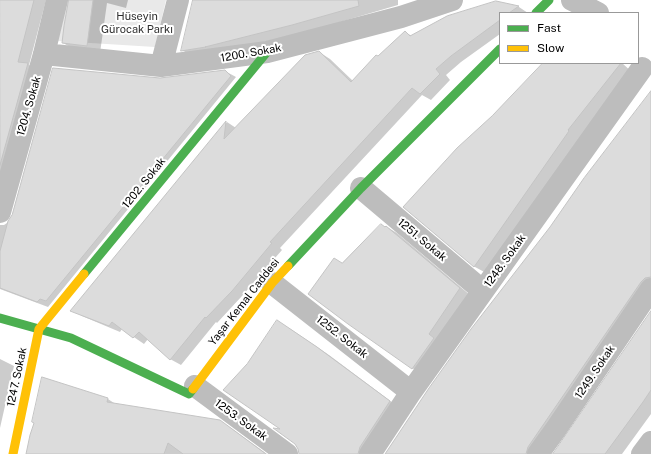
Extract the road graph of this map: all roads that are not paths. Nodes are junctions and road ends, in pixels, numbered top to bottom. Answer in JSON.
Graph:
{"nodes":[{"id":1,"x":57,"y":0,"type":"edge"},
{"id":2,"x":178,"y":0,"type":"edge"},
{"id":3,"x":452,"y":0,"type":"edge"},
{"id":4,"x":549,"y":0,"type":"edge"},
{"id":5,"x":572,"y":0,"type":"edge"},
{"id":6,"x":537,"y":12,"type":"edge"},
{"id":7,"x":596,"y":12,"type":"edge"},
{"id":8,"x":499,"y":50,"type":"edge"},
{"id":9,"x":267,"y":52,"type":"junction"},
{"id":10,"x":44,"y":54,"type":"junction"},
{"id":11,"x":161,"y":66,"type":"junction"},
{"id":12,"x":644,"y":70,"type":"edge"},
{"id":13,"x":361,"y":188,"type":"junction"},
{"id":14,"x":0,"y":212,"type":"edge"},
{"id":15,"x":272,"y":283,"type":"junction"},
{"id":16,"x":651,"y":289,"type":"edge"},
{"id":17,"x":483,"y":291,"type":"junction"},
{"id":18,"x":0,"y":318,"type":"edge"},
{"id":19,"x":39,"y":329,"type":"junction"},
{"id":20,"x":195,"y":386,"type":"junction"},
{"id":21,"x":411,"y":392,"type":"junction"},
{"id":22,"x":651,"y":442,"type":"edge"},
{"id":23,"x":13,"y":454,"type":"edge"},
{"id":24,"x":287,"y":454,"type":"edge"},
{"id":25,"x":370,"y":454,"type":"edge"},
{"id":26,"x":538,"y":454,"type":"edge"},
{"id":27,"x":642,"y":454,"type":"edge"}],
"edges":[{"from":1,"to":10,"type":"street","name":"1204. Sokak"},
{"from":2,"to":11,"type":"street"},
{"from":3,"to":9,"type":"street","name":"1200. Sokak"},
{"from":4,"to":6,"type":"street"},
{"from":5,"to":7,"type":"street"},
{"from":8,"to":13,"type":"street","name":"Yaşar Kemal Caddesi"},
{"from":9,"to":11,"type":"street","name":"1200. Sokak"},
{"from":9,"to":19,"type":"street","name":"1202. Sokak"},
{"from":10,"to":11,"type":"street","name":"1200. Sokak"},
{"from":10,"to":14,"type":"street","name":"1204. Sokak"},
{"from":12,"to":17,"type":"street","name":"1248. Sokak"},
{"from":13,"to":15,"type":"street","name":"Yaşar Kemal Caddesi"},
{"from":13,"to":17,"type":"street","name":"1251. Sokak"},
{"from":15,"to":20,"type":"street","name":"Yaşar Kemal Caddesi"},
{"from":15,"to":21,"type":"street","name":"1252. Sokak"},
{"from":16,"to":26,"type":"street","name":"1249. Sokak"},
{"from":17,"to":21,"type":"street","name":"1248. Sokak"},
{"from":18,"to":19,"type":"street"},
{"from":19,"to":20,"type":"street"},
{"from":19,"to":23,"type":"street","name":"1247. Sokak"},
{"from":20,"to":24,"type":"street","name":"1253. Sokak"},
{"from":21,"to":25,"type":"street","name":"1248. Sokak"},
{"from":22,"to":27,"type":"street"}]}
